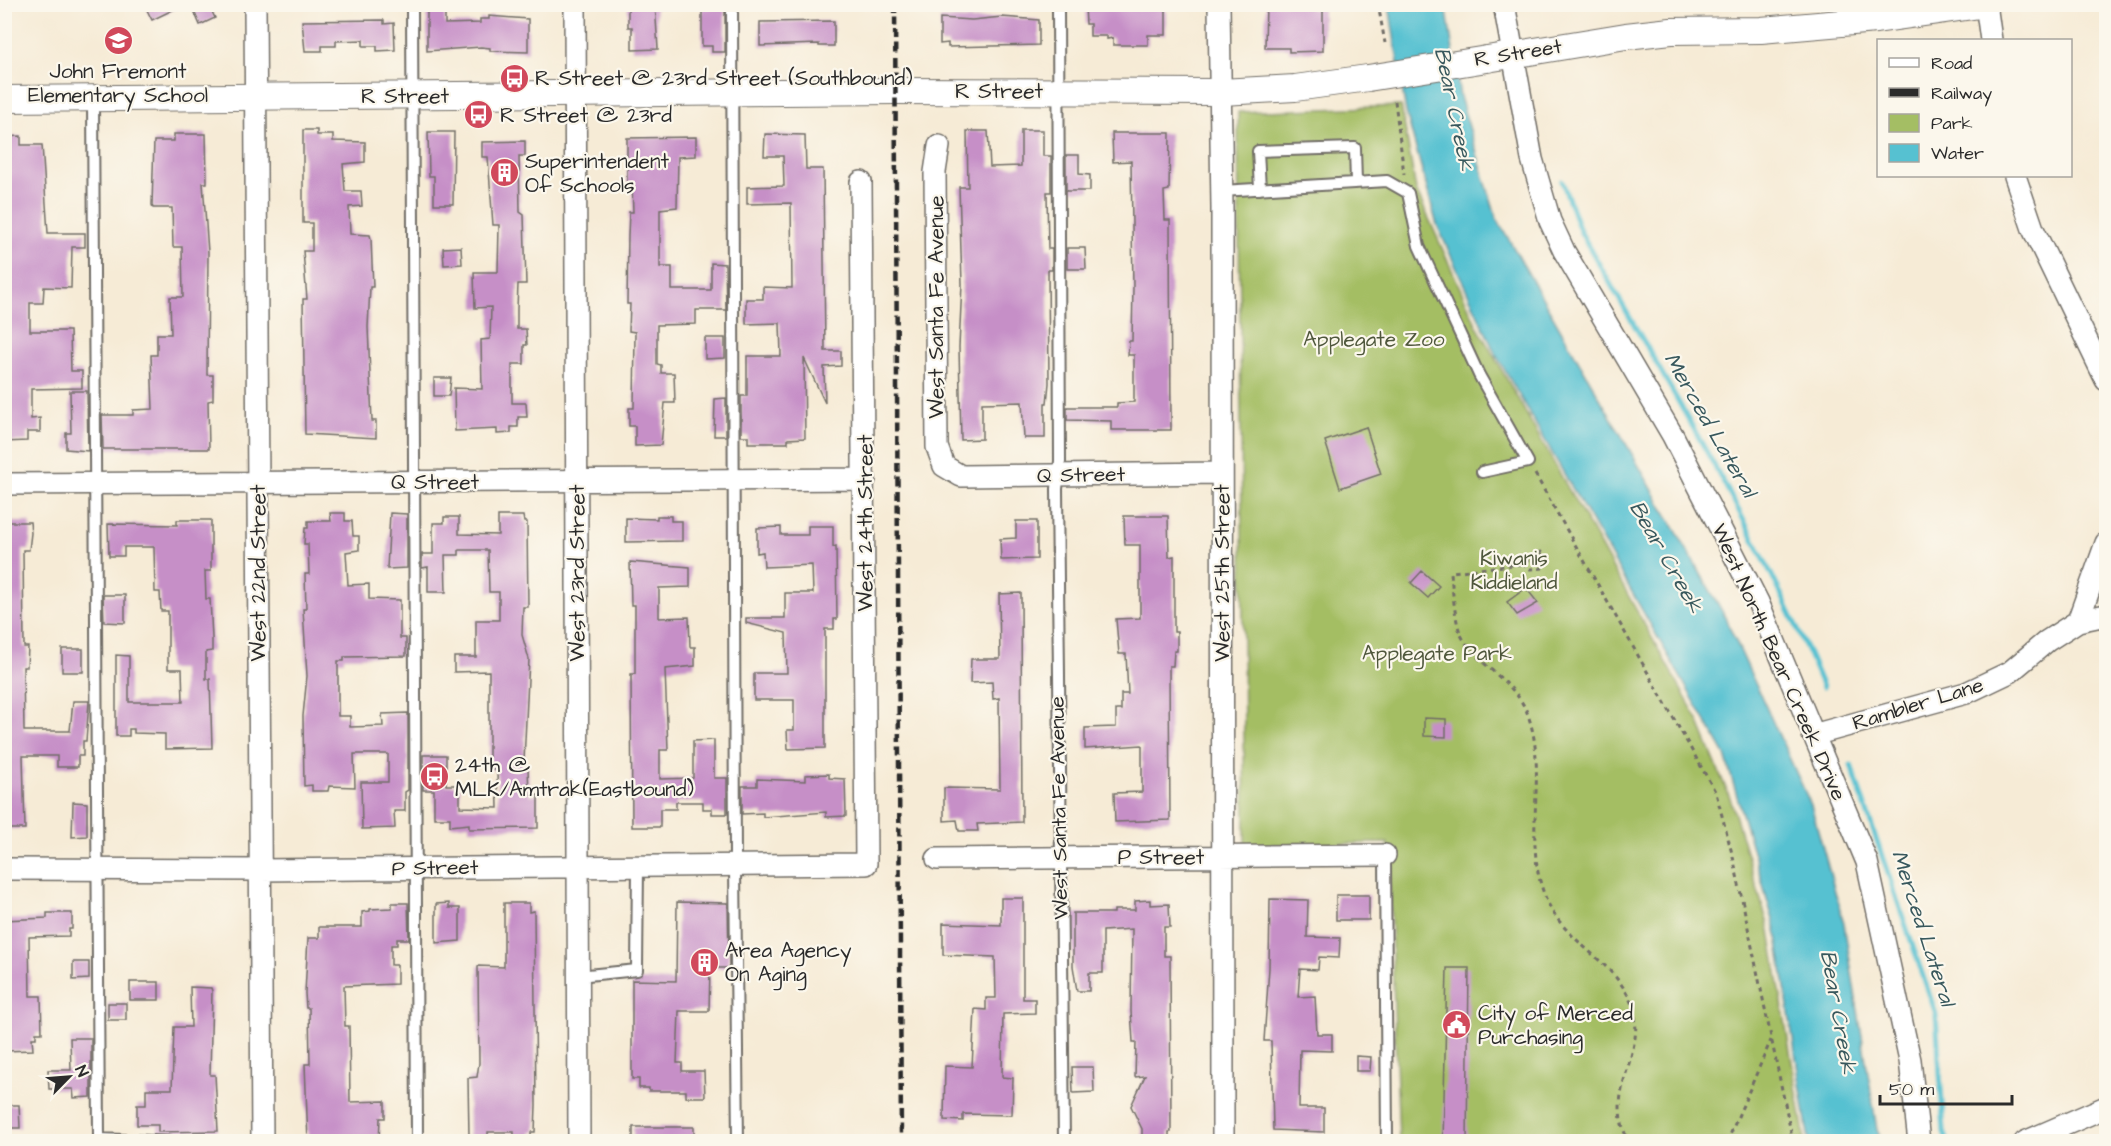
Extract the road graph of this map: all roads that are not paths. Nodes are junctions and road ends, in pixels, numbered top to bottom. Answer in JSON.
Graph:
{"nodes":[{"id":1,"x":255,"y":4,"type":"edge"},
{"id":2,"x":412,"y":4,"type":"edge"},
{"id":3,"x":574,"y":4,"type":"edge"},
{"id":4,"x":732,"y":4,"type":"edge"},
{"id":5,"x":1058,"y":4,"type":"edge"},
{"id":6,"x":1219,"y":4,"type":"edge"},
{"id":7,"x":1504,"y":4,"type":"edge"},
{"id":8,"x":1986,"y":5,"type":"edge"},
{"id":9,"x":1991,"y":39,"type":"edge"},
{"id":10,"x":1513,"y":54,"type":"junction"},
{"id":11,"x":1058,"y":91,"type":"junction"},
{"id":12,"x":1221,"y":92,"type":"junction"},
{"id":13,"x":733,"y":93,"type":"junction"},
{"id":14,"x":412,"y":96,"type":"junction"},
{"id":15,"x":575,"y":96,"type":"junction"},
{"id":16,"x":255,"y":97,"type":"junction"},
{"id":17,"x":93,"y":98,"type":"junction"},
{"id":18,"x":4,"y":99,"type":"edge"},
{"id":19,"x":939,"y":146,"type":"dead end"},
{"id":20,"x":2015,"y":177,"type":"edge"},
{"id":21,"x":861,"y":182,"type":"dead end"},
{"id":22,"x":1356,"y":183,"type":"junction"},
{"id":23,"x":1260,"y":189,"type":"junction"},
{"id":24,"x":1222,"y":191,"type":"junction"},
{"id":25,"x":2106,"y":380,"type":"edge"},
{"id":26,"x":944,"y":466,"type":"joint"},
{"id":27,"x":1482,"y":472,"type":"dead end"},
{"id":28,"x":1222,"y":473,"type":"junction"},
{"id":29,"x":1059,"y":475,"type":"junction"},
{"id":30,"x":865,"y":479,"type":"junction"},
{"id":31,"x":734,"y":480,"type":"junction"},
{"id":32,"x":576,"y":481,"type":"junction"},
{"id":33,"x":414,"y":482,"type":"junction"},
{"id":34,"x":258,"y":483,"type":"junction"},
{"id":35,"x":4,"y":484,"type":"edge"},
{"id":36,"x":95,"y":484,"type":"junction"},
{"id":37,"x":2106,"y":543,"type":"edge"},
{"id":38,"x":2106,"y":615,"type":"edge"},
{"id":39,"x":2078,"y":621,"type":"junction"},
{"id":40,"x":1813,"y":735,"type":"junction"},
{"id":41,"x":1385,"y":855,"type":"joint"},
{"id":42,"x":1222,"y":856,"type":"junction"},
{"id":43,"x":1059,"y":858,"type":"junction"},
{"id":44,"x":938,"y":859,"type":"dead end"},
{"id":45,"x":866,"y":864,"type":"joint"},
{"id":46,"x":578,"y":866,"type":"junction"},
{"id":47,"x":638,"y":866,"type":"junction"},
{"id":48,"x":735,"y":867,"type":"junction"},
{"id":49,"x":416,"y":868,"type":"junction"},
{"id":50,"x":4,"y":869,"type":"edge"},
{"id":51,"x":97,"y":869,"type":"junction"},
{"id":52,"x":260,"y":870,"type":"junction"},
{"id":53,"x":578,"y":976,"type":"junction"},
{"id":54,"x":2106,"y":1107,"type":"edge"},
{"id":55,"x":99,"y":1141,"type":"edge"},
{"id":56,"x":175,"y":1142,"type":"edge"},
{"id":57,"x":262,"y":1142,"type":"edge"},
{"id":58,"x":417,"y":1142,"type":"edge"},
{"id":59,"x":579,"y":1142,"type":"edge"},
{"id":60,"x":738,"y":1142,"type":"edge"},
{"id":61,"x":1064,"y":1142,"type":"edge"},
{"id":62,"x":1223,"y":1142,"type":"edge"},
{"id":63,"x":1387,"y":1142,"type":"edge"},
{"id":64,"x":1919,"y":1142,"type":"edge"},
{"id":65,"x":2025,"y":1142,"type":"edge"}],
"edges":[{"from":1,"to":16,"type":"street","name":"West 22nd Street"},
{"from":2,"to":14,"type":"lane"},
{"from":3,"to":15,"type":"street","name":"West 23rd Street"},
{"from":4,"to":13,"type":"lane"},
{"from":5,"to":11,"type":"lane","name":"West Santa Fe Avenue"},
{"from":6,"to":12,"type":"street","name":"West 25th Street"},
{"from":7,"to":10,"type":"street","name":"West North Bear Creek Drive"},
{"from":8,"to":9,"type":"street"},
{"from":8,"to":10,"type":"street","name":"R Street"},
{"from":10,"to":12,"type":"street","name":"R Street","bridge":true},
{"from":10,"to":40,"type":"street","name":"West North Bear Creek Drive"},
{"from":11,"to":12,"type":"street","name":"R Street"},
{"from":11,"to":13,"type":"street","name":"R Street"},
{"from":11,"to":29,"type":"lane","name":"West Santa Fe Avenue"},
{"from":12,"to":24,"type":"street","name":"West 25th Street"},
{"from":13,"to":15,"type":"street","name":"R Street"},
{"from":13,"to":31,"type":"lane"},
{"from":14,"to":15,"type":"street","name":"R Street"},
{"from":14,"to":16,"type":"street","name":"R Street"},
{"from":14,"to":33,"type":"lane"},
{"from":15,"to":32,"type":"street","name":"West 23rd Street"},
{"from":16,"to":17,"type":"street","name":"R Street"},
{"from":16,"to":34,"type":"street","name":"West 22nd Street"},
{"from":17,"to":18,"type":"street","name":"R Street"},
{"from":17,"to":36,"type":"lane"},
{"from":19,"to":26,"type":"street","name":"West Santa Fe Avenue"},
{"from":20,"to":25,"type":"street"},
{"from":21,"to":30,"type":"street","name":"West 24th Street"},
{"from":22,"to":23,"type":"lane"},
{"from":22,"to":23,"type":"lane"},
{"from":22,"to":27,"type":"lane"},
{"from":23,"to":24,"type":"lane"},
{"from":24,"to":28,"type":"street","name":"West 25th Street"},
{"from":26,"to":29,"type":"street","name":"Q Street"},
{"from":28,"to":29,"type":"street","name":"Q Street"},
{"from":28,"to":42,"type":"street","name":"West 25th Street"},
{"from":29,"to":43,"type":"lane","name":"West Santa Fe Avenue"},
{"from":30,"to":31,"type":"street","name":"Q Street"},
{"from":30,"to":45,"type":"street","name":"West 24th Street"},
{"from":31,"to":32,"type":"street","name":"Q Street"},
{"from":31,"to":48,"type":"lane"},
{"from":32,"to":33,"type":"street","name":"Q Street"},
{"from":32,"to":46,"type":"street","name":"West 23rd Street"},
{"from":33,"to":34,"type":"street","name":"Q Street"},
{"from":33,"to":49,"type":"lane"},
{"from":34,"to":36,"type":"street","name":"Q Street"},
{"from":34,"to":52,"type":"street","name":"West 22nd Street"},
{"from":35,"to":36,"type":"street","name":"Q Street"},
{"from":36,"to":51,"type":"lane"},
{"from":37,"to":39,"type":"street"},
{"from":38,"to":39,"type":"street","name":"Rambler Lane"},
{"from":39,"to":40,"type":"street","name":"Rambler Lane"},
{"from":40,"to":64,"type":"street","name":"West North Bear Creek Drive"},
{"from":41,"to":42,"type":"street","name":"P Street"},
{"from":41,"to":63,"type":"lane"},
{"from":42,"to":43,"type":"street","name":"P Street"},
{"from":42,"to":62,"type":"street","name":"West 25th Street"},
{"from":43,"to":44,"type":"street","name":"P Street"},
{"from":43,"to":61,"type":"lane","name":"West Santa Fe Avenue"},
{"from":45,"to":48,"type":"street","name":"P Street"},
{"from":46,"to":47,"type":"street","name":"P Street"},
{"from":46,"to":49,"type":"street","name":"P Street"},
{"from":46,"to":53,"type":"street","name":"West 23rd Street"},
{"from":47,"to":48,"type":"street","name":"P Street"},
{"from":47,"to":53,"type":"lane"},
{"from":48,"to":60,"type":"lane"},
{"from":49,"to":52,"type":"street","name":"P Street"},
{"from":49,"to":58,"type":"lane"},
{"from":50,"to":51,"type":"street","name":"P Street"},
{"from":51,"to":52,"type":"street","name":"P Street"},
{"from":51,"to":55,"type":"lane"},
{"from":52,"to":57,"type":"street","name":"West 22nd Street"},
{"from":53,"to":59,"type":"street","name":"West 23rd Street"},
{"from":54,"to":65,"type":"street"},
{"from":55,"to":56,"type":"lane"}]}
